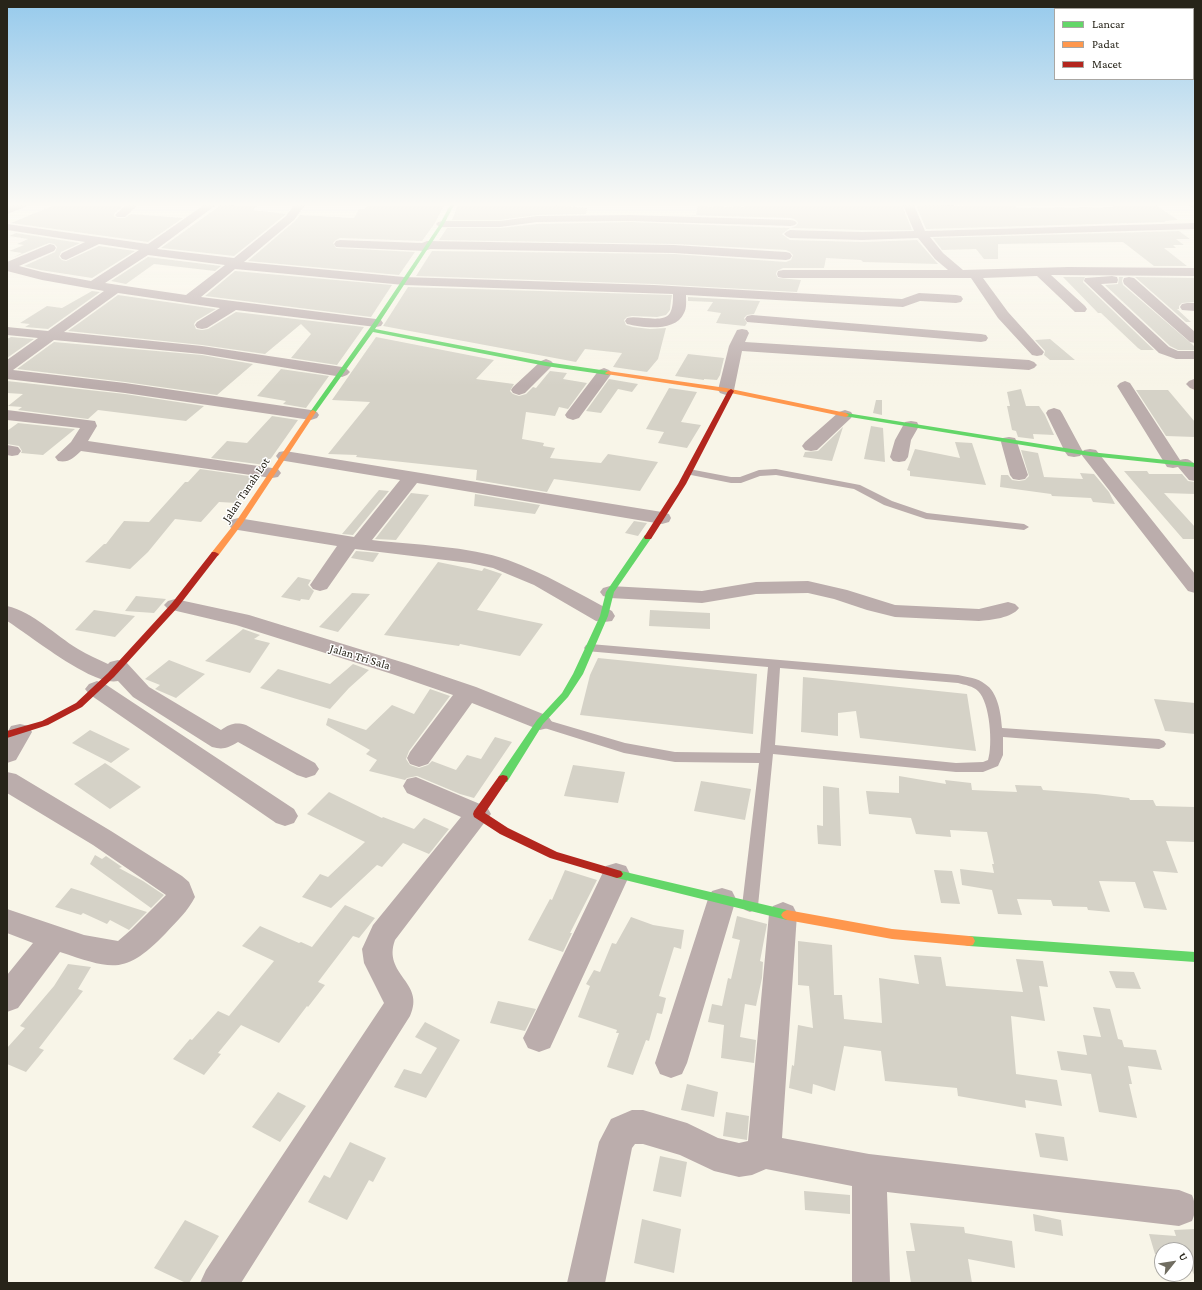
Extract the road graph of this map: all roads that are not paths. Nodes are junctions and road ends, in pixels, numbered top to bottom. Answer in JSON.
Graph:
{"nodes":[{"id":1,"x":11,"y":265,"type":"edge"},
{"id":2,"x":123,"y":265,"type":"edge"},
{"id":3,"x":231,"y":265,"type":"edge"},
{"id":4,"x":244,"y":265,"type":"edge"},
{"id":5,"x":414,"y":265,"type":"edge"},
{"id":6,"x":784,"y":265,"type":"edge"},
{"id":7,"x":949,"y":265,"type":"edge"},
{"id":8,"x":1040,"y":272,"type":"junction"},
{"id":9,"x":1195,"y":272,"type":"edge"},
{"id":10,"x":783,"y":274,"type":"junction"},
{"id":11,"x":960,"y":274,"type":"junction"},
{"id":12,"x":975,"y":274,"type":"junction"},
{"id":13,"x":1129,"y":280,"type":"junction"},
{"id":14,"x":404,"y":281,"type":"junction"},
{"id":15,"x":1195,"y":281,"type":"edge"},
{"id":16,"x":93,"y":285,"type":"junction"},
{"id":17,"x":114,"y":290,"type":"junction"},
{"id":18,"x":680,"y":291,"type":"junction"},
{"id":19,"x":771,"y":296,"type":"junction"},
{"id":20,"x":956,"y":299,"type":"dead end"},
{"id":21,"x":189,"y":300,"type":"junction"},
{"id":22,"x":234,"y":305,"type":"junction"},
{"id":23,"x":1080,"y":309,"type":"dead end"},
{"id":24,"x":752,"y":319,"type":"junction"},
{"id":25,"x":632,"y":321,"type":"dead end"},
{"id":26,"x":202,"y":325,"type":"dead end"},
{"id":27,"x":374,"y":327,"type":"junction"},
{"id":28,"x":7,"y":331,"type":"edge"},
{"id":29,"x":52,"y":335,"type":"junction"},
{"id":30,"x":981,"y":338,"type":"dead end"},
{"id":31,"x":1195,"y":339,"type":"edge"},
{"id":32,"x":736,"y":346,"type":"junction"},
{"id":33,"x":1037,"y":352,"type":"dead end"},
{"id":34,"x":1195,"y":355,"type":"edge"},
{"id":35,"x":546,"y":364,"type":"junction"},
{"id":36,"x":1029,"y":365,"type":"dead end"},
{"id":37,"x":7,"y":367,"type":"edge"},
{"id":38,"x":342,"y":372,"type":"junction"},
{"id":39,"x":604,"y":373,"type":"junction"},
{"id":40,"x":7,"y":374,"type":"edge"},
{"id":41,"x":1125,"y":386,"type":"dead end"},
{"id":42,"x":519,"y":390,"type":"dead end"},
{"id":43,"x":728,"y":391,"type":"junction"},
{"id":44,"x":1054,"y":413,"type":"dead end"},
{"id":45,"x":7,"y":415,"type":"edge"},
{"id":46,"x":311,"y":415,"type":"junction"},
{"id":47,"x":573,"y":415,"type":"dead end"},
{"id":48,"x":845,"y":415,"type":"junction"},
{"id":49,"x":911,"y":426,"type":"junction"},
{"id":50,"x":1009,"y":442,"type":"junction"},
{"id":51,"x":77,"y":445,"type":"junction"},
{"id":52,"x":811,"y":446,"type":"dead end"},
{"id":53,"x":1082,"y":453,"type":"junction"},
{"id":54,"x":285,"y":456,"type":"junction"},
{"id":55,"x":64,"y":457,"type":"dead end"},
{"id":56,"x":899,"y":457,"type":"dead end"},
{"id":57,"x":1187,"y":467,"type":"edge"},
{"id":58,"x":689,"y":472,"type":"junction"},
{"id":59,"x":272,"y":473,"type":"junction"},
{"id":60,"x":1019,"y":475,"type":"dead end"},
{"id":61,"x":413,"y":476,"type":"junction"},
{"id":62,"x":662,"y":518,"type":"junction"},
{"id":63,"x":238,"y":524,"type":"junction"},
{"id":64,"x":1024,"y":527,"type":"dead end"},
{"id":65,"x":355,"y":543,"type":"junction"},
{"id":66,"x":320,"y":585,"type":"dead end"},
{"id":67,"x":1195,"y":587,"type":"edge"},
{"id":68,"x":610,"y":592,"type":"junction"},
{"id":69,"x":175,"y":605,"type":"junction"},
{"id":70,"x":1008,"y":608,"type":"dead end"},
{"id":71,"x":7,"y":612,"type":"edge"},
{"id":72,"x":604,"y":616,"type":"junction"},
{"id":73,"x":590,"y":648,"type":"junction"},
{"id":74,"x":774,"y":664,"type":"junction"},
{"id":75,"x":109,"y":677,"type":"junction"},
{"id":76,"x":468,"y":692,"type":"junction"},
{"id":77,"x":540,"y":722,"type":"junction"},
{"id":78,"x":996,"y":732,"type":"junction"},
{"id":79,"x":13,"y":734,"type":"edge"},
{"id":80,"x":1159,"y":744,"type":"dead end"},
{"id":81,"x":7,"y":754,"type":"edge"},
{"id":82,"x":767,"y":754,"type":"junction"},
{"id":83,"x":419,"y":758,"type":"dead end"},
{"id":84,"x":306,"y":769,"type":"dead end"},
{"id":85,"x":7,"y":781,"type":"edge"},
{"id":86,"x":416,"y":786,"type":"dead end"},
{"id":87,"x":478,"y":814,"type":"junction"},
{"id":88,"x":285,"y":816,"type":"dead end"},
{"id":89,"x":616,"y":874,"type":"junction"},
{"id":90,"x":736,"y":902,"type":"junction"},
{"id":91,"x":783,"y":914,"type":"junction"},
{"id":92,"x":7,"y":921,"type":"edge"},
{"id":93,"x":54,"y":938,"type":"junction"},
{"id":94,"x":1195,"y":957,"type":"edge"},
{"id":95,"x":7,"y":998,"type":"edge"},
{"id":96,"x":539,"y":1038,"type":"dead end"},
{"id":97,"x":671,"y":1063,"type":"dead end"},
{"id":98,"x":764,"y":1152,"type":"junction"},
{"id":99,"x":869,"y":1172,"type":"junction"},
{"id":100,"x":1179,"y":1208,"type":"dead end"},
{"id":101,"x":219,"y":1283,"type":"edge"},
{"id":102,"x":586,"y":1283,"type":"edge"},
{"id":103,"x":871,"y":1283,"type":"edge"}],
"edges":[{"from":1,"to":16,"type":"street"},
{"from":2,"to":16,"type":"street"},
{"from":3,"to":21,"type":"street"},
{"from":4,"to":14,"type":"street"},
{"from":5,"to":14,"type":"street","name":"Jalan Tanah Lot"},
{"from":6,"to":10,"type":"street"},
{"from":7,"to":11,"type":"street"},
{"from":8,"to":9,"type":"street"},
{"from":8,"to":12,"type":"street"},
{"from":8,"to":23,"type":"street"},
{"from":10,"to":11,"type":"street"},
{"from":10,"to":19,"type":"street"},
{"from":11,"to":12,"type":"street"},
{"from":12,"to":33,"type":"street"},
{"from":13,"to":15,"type":"street"},
{"from":13,"to":31,"type":"street"},
{"from":13,"to":34,"type":"street"},
{"from":14,"to":18,"type":"street"},
{"from":14,"to":27,"type":"street","name":"Jalan Tanah Lot"},
{"from":16,"to":17,"type":"street"},
{"from":17,"to":21,"type":"street"},
{"from":17,"to":29,"type":"street"},
{"from":18,"to":19,"type":"street"},
{"from":18,"to":25,"type":"street"},
{"from":19,"to":20,"type":"street"},
{"from":19,"to":24,"type":"street"},
{"from":21,"to":22,"type":"street"},
{"from":22,"to":26,"type":"street"},
{"from":22,"to":27,"type":"street"},
{"from":24,"to":30,"type":"street"},
{"from":24,"to":32,"type":"street"},
{"from":27,"to":35,"type":"street"},
{"from":27,"to":38,"type":"street","name":"Jalan Tanah Lot"},
{"from":28,"to":29,"type":"street"},
{"from":29,"to":37,"type":"street"},
{"from":29,"to":38,"type":"street"},
{"from":32,"to":36,"type":"street"},
{"from":32,"to":43,"type":"street"},
{"from":35,"to":39,"type":"street"},
{"from":35,"to":42,"type":"street"},
{"from":38,"to":46,"type":"street","name":"Jalan Tanah Lot"},
{"from":39,"to":43,"type":"street"},
{"from":39,"to":47,"type":"street"},
{"from":40,"to":46,"type":"street"},
{"from":41,"to":57,"type":"street"},
{"from":43,"to":48,"type":"street"},
{"from":43,"to":58,"type":"street"},
{"from":44,"to":53,"type":"street"},
{"from":45,"to":51,"type":"street"},
{"from":46,"to":54,"type":"street","name":"Jalan Tanah Lot"},
{"from":48,"to":49,"type":"street"},
{"from":48,"to":52,"type":"street"},
{"from":49,"to":50,"type":"street"},
{"from":49,"to":56,"type":"street"},
{"from":50,"to":53,"type":"street"},
{"from":50,"to":60,"type":"street"},
{"from":51,"to":55,"type":"street"},
{"from":51,"to":59,"type":"street"},
{"from":53,"to":57,"type":"street"},
{"from":53,"to":67,"type":"street"},
{"from":54,"to":59,"type":"street","name":"Jalan Tanah Lot"},
{"from":54,"to":61,"type":"street"},
{"from":58,"to":62,"type":"street"},
{"from":58,"to":64,"type":"lane"},
{"from":59,"to":63,"type":"street","name":"Jalan Tanah Lot"},
{"from":61,"to":62,"type":"street"},
{"from":61,"to":65,"type":"street"},
{"from":62,"to":68,"type":"street"},
{"from":63,"to":65,"type":"street"},
{"from":63,"to":69,"type":"street","name":"Jalan Tanah Lot"},
{"from":65,"to":66,"type":"street"},
{"from":65,"to":72,"type":"street"},
{"from":68,"to":70,"type":"street"},
{"from":68,"to":72,"type":"street"},
{"from":69,"to":75,"type":"street","name":"Jalan Tanah Lot"},
{"from":69,"to":76,"type":"street","name":"Jalan Tri Sala"},
{"from":71,"to":75,"type":"street"},
{"from":72,"to":73,"type":"street"},
{"from":73,"to":74,"type":"lane"},
{"from":73,"to":77,"type":"street"},
{"from":74,"to":78,"type":"lane"},
{"from":74,"to":82,"type":"lane"},
{"from":75,"to":79,"type":"street","name":"Jalan Tanah Lot"},
{"from":75,"to":84,"type":"street"},
{"from":75,"to":88,"type":"street"},
{"from":76,"to":77,"type":"street","name":"Jalan Tri Sala"},
{"from":76,"to":83,"type":"street"},
{"from":77,"to":82,"type":"lane"},
{"from":77,"to":87,"type":"street"},
{"from":78,"to":80,"type":"lane"},
{"from":78,"to":82,"type":"lane"},
{"from":79,"to":81,"type":"street"},
{"from":82,"to":90,"type":"lane"},
{"from":85,"to":93,"type":"street"},
{"from":86,"to":87,"type":"street"},
{"from":87,"to":89,"type":"street"},
{"from":87,"to":101,"type":"street"},
{"from":89,"to":90,"type":"street"},
{"from":89,"to":96,"type":"street"},
{"from":90,"to":91,"type":"street"},
{"from":90,"to":97,"type":"street"},
{"from":91,"to":94,"type":"street"},
{"from":91,"to":98,"type":"street"},
{"from":92,"to":93,"type":"street"},
{"from":93,"to":95,"type":"street"},
{"from":98,"to":99,"type":"street"},
{"from":98,"to":102,"type":"street"},
{"from":99,"to":100,"type":"street"},
{"from":99,"to":103,"type":"street"}]}
